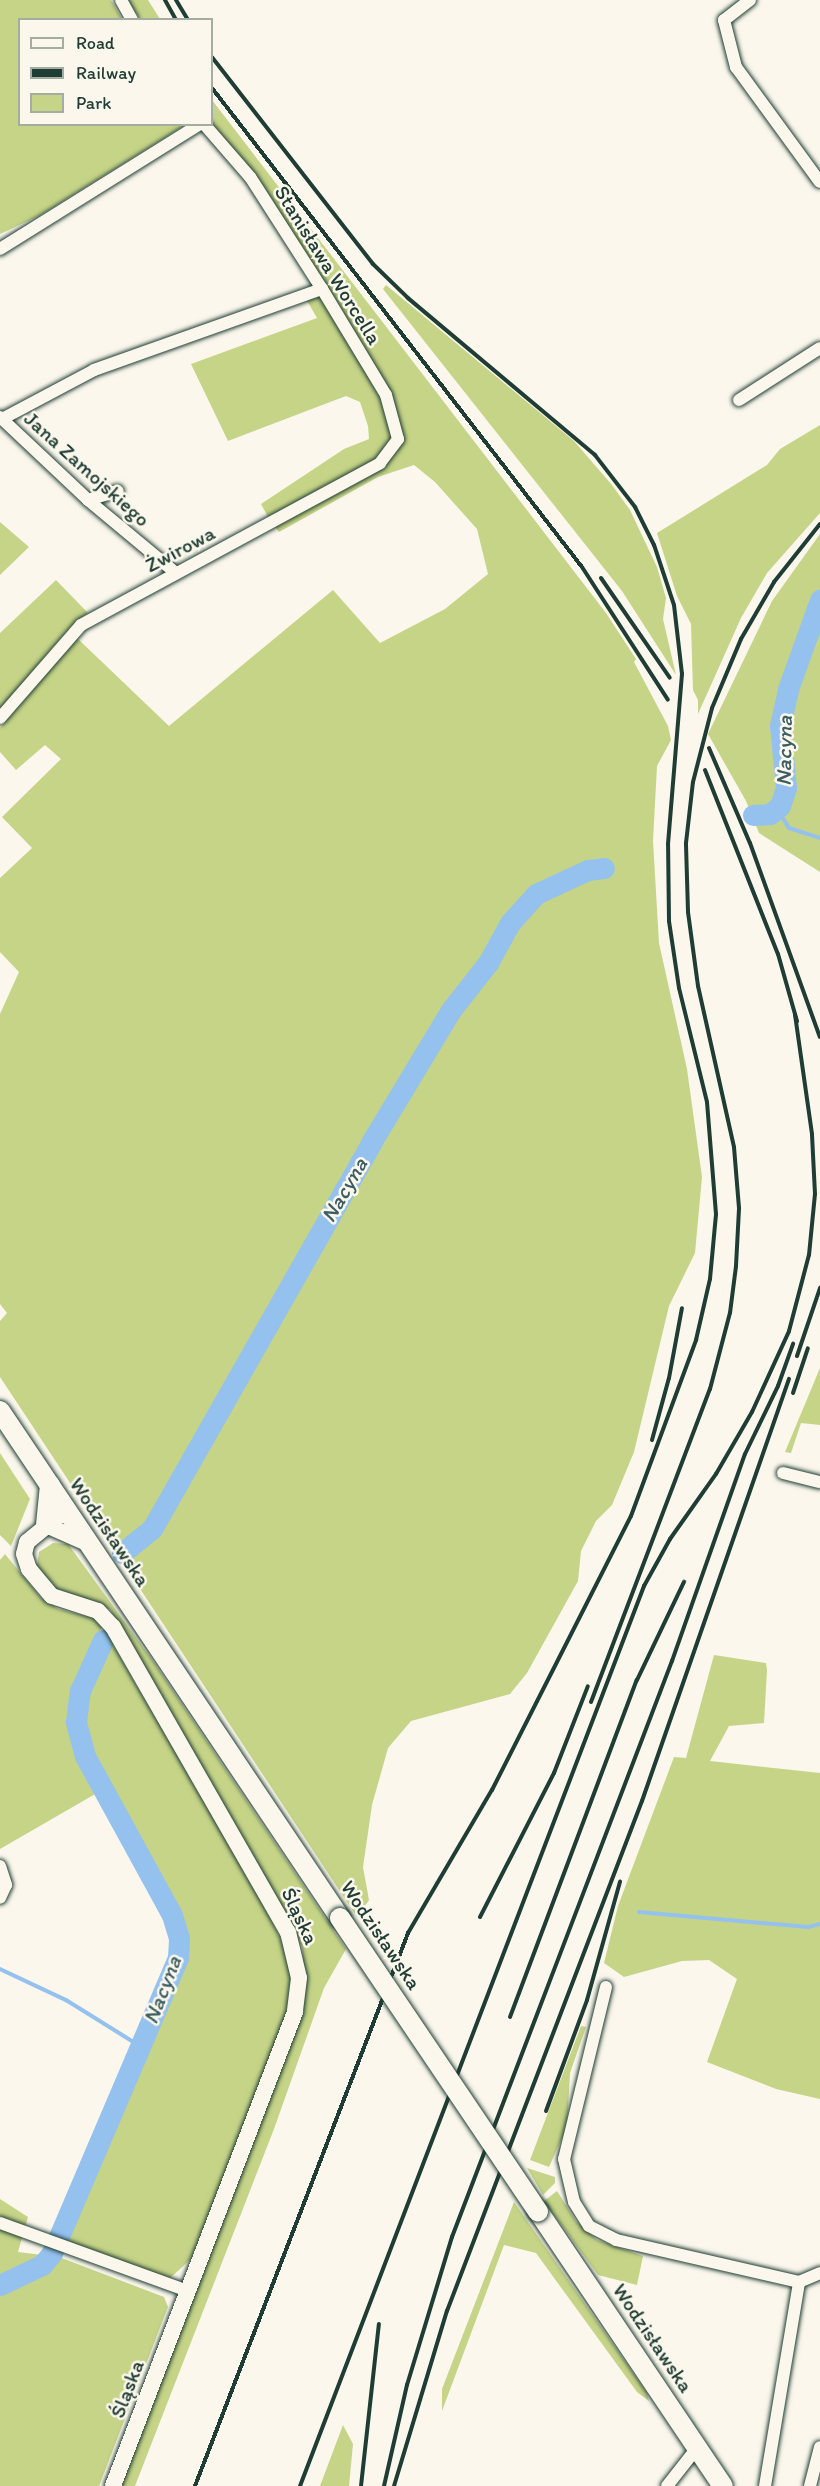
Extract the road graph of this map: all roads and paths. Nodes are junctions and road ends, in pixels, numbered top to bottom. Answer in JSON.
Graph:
{"nodes":[{"id":1,"x":121,"y":0,"type":"edge"},
{"id":2,"x":750,"y":0,"type":"edge"},
{"id":3,"x":131,"y":18,"type":"edge"},
{"id":4,"x":199,"y":126,"type":"edge"},
{"id":5,"x":204,"y":126,"type":"edge"},
{"id":6,"x":820,"y":182,"type":"edge"},
{"id":7,"x":0,"y":249,"type":"edge"},
{"id":8,"x":322,"y":289,"type":"junction"},
{"id":9,"x":820,"y":348,"type":"edge"},
{"id":10,"x":739,"y":400,"type":"dead end"},
{"id":11,"x":1,"y":418,"type":"edge"},
{"id":12,"x":398,"y":440,"type":"joint"},
{"id":13,"x":118,"y":491,"type":"dead end"},
{"id":14,"x":88,"y":500,"type":"junction"},
{"id":15,"x":176,"y":573,"type":"junction"},
{"id":16,"x":0,"y":718,"type":"edge"},
{"id":17,"x":0,"y":1411,"type":"edge"},
{"id":18,"x":783,"y":1473,"type":"dead end"},
{"id":19,"x":820,"y":1482,"type":"edge"},
{"id":20,"x":50,"y":1485,"type":"junction"},
{"id":21,"x":66,"y":1510,"type":"junction"},
{"id":22,"x":46,"y":1525,"type":"junction"},
{"id":23,"x":89,"y":1544,"type":"junction"},
{"id":24,"x":0,"y":1866,"type":"edge"},
{"id":25,"x":0,"y":1898,"type":"edge"},
{"id":26,"x":606,"y":1986,"type":"dead end"},
{"id":27,"x":0,"y":2223,"type":"edge"},
{"id":28,"x":820,"y":2273,"type":"edge"},
{"id":29,"x":799,"y":2282,"type":"junction"},
{"id":30,"x":188,"y":2291,"type":"junction"},
{"id":31,"x":820,"y":2447,"type":"edge"},
{"id":32,"x":697,"y":2448,"type":"junction"},
{"id":33,"x":766,"y":2480,"type":"edge"},
{"id":34,"x":113,"y":2486,"type":"edge"},
{"id":35,"x":667,"y":2486,"type":"edge"},
{"id":36,"x":723,"y":2486,"type":"edge"},
{"id":37,"x":756,"y":2486,"type":"edge"},
{"id":38,"x":810,"y":2486,"type":"edge"}],
"edges":[{"from":1,"to":3,"type":"street"},
{"from":2,"to":6,"type":"street"},
{"from":4,"to":7,"type":"street"},
{"from":5,"to":8,"type":"street","name":"Stanisława Worcella"},
{"from":8,"to":11,"type":"street"},
{"from":8,"to":12,"type":"street","name":"Stanisława Worcella"},
{"from":9,"to":10,"type":"street"},
{"from":11,"to":14,"type":"street","name":"Jana Zamojskiego"},
{"from":12,"to":15,"type":"street","name":"Żwirowa"},
{"from":13,"to":14,"type":"street"},
{"from":14,"to":15,"type":"street","name":"Jana Zamojskiego"},
{"from":15,"to":16,"type":"street","name":"Żwirowa"},
{"from":17,"to":20,"type":"main road","name":"Wodzisławska"},
{"from":18,"to":19,"type":"street"},
{"from":20,"to":21,"type":"main road","name":"Wodzisławska"},
{"from":20,"to":22,"type":"main road"},
{"from":21,"to":22,"type":"street","name":"Śląska"},
{"from":21,"to":23,"type":"main road","name":"Wodzisławska"},
{"from":22,"to":23,"type":"street"},
{"from":22,"to":30,"type":"street","name":"Śląska"},
{"from":23,"to":32,"type":"main road","name":"Wodzisławska","bridge":true},
{"from":24,"to":25,"type":"street"},
{"from":26,"to":29,"type":"street"},
{"from":27,"to":30,"type":"street"},
{"from":28,"to":29,"type":"street"},
{"from":29,"to":33,"type":"street"},
{"from":30,"to":34,"type":"street","name":"Śląska"},
{"from":31,"to":38,"type":"street"},
{"from":32,"to":35,"type":"street"},
{"from":32,"to":36,"type":"main road","name":"Wodzisławska"},
{"from":33,"to":37,"type":"street"}]}
